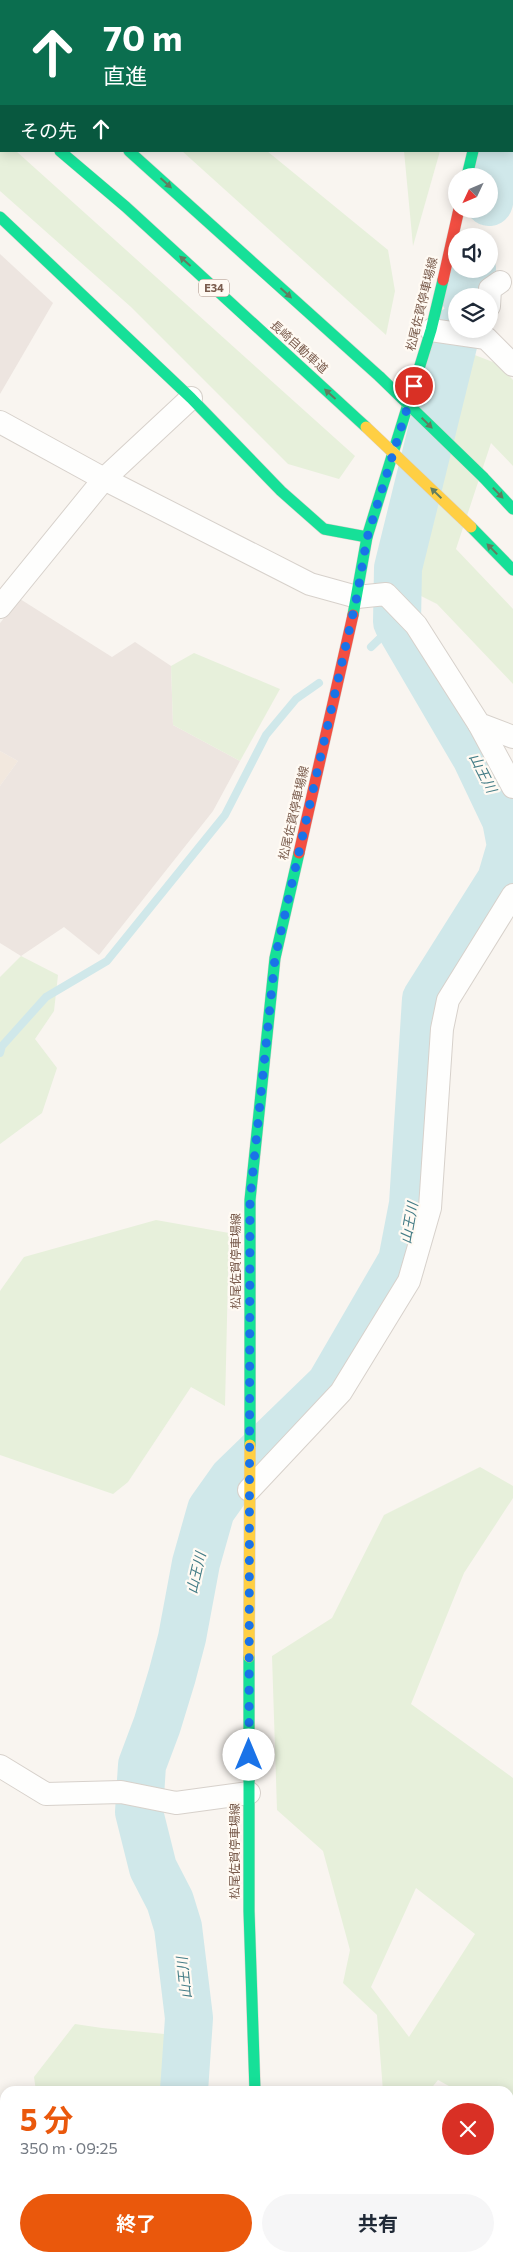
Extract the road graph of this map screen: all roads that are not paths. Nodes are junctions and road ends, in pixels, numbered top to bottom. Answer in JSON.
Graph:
{"nodes":[{"id":1,"x":61,"y":152,"type":"edge"},
{"id":2,"x":130,"y":152,"type":"edge"},
{"id":3,"x":473,"y":152,"type":"edge"},
{"id":4,"x":469,"y":168,"type":"edge"},
{"id":5,"x":0,"y":217,"type":"edge"},
{"id":6,"x":457,"y":218,"type":"edge"},
{"id":7,"x":500,"y":282,"type":"dead end"},
{"id":8,"x":491,"y":288,"type":"edge"},
{"id":9,"x":431,"y":330,"type":"junction"},
{"id":10,"x":448,"y":331,"type":"edge"},
{"id":11,"x":490,"y":338,"type":"edge"},
{"id":12,"x":513,"y":365,"type":"edge"},
{"id":13,"x":191,"y":398,"type":"junction"},
{"id":14,"x":0,"y":422,"type":"edge"},
{"id":15,"x":104,"y":480,"type":"junction"},
{"id":16,"x":513,"y":508,"type":"edge"},
{"id":17,"x":367,"y":538,"type":"junction"},
{"id":18,"x":513,"y":570,"type":"edge"},
{"id":19,"x":357,"y":596,"type":"junction"},
{"id":20,"x":0,"y":607,"type":"edge"},
{"id":21,"x":479,"y":724,"type":"junction"},
{"id":22,"x":513,"y":737,"type":"edge"},
{"id":23,"x":513,"y":787,"type":"edge"},
{"id":24,"x":513,"y":895,"type":"edge"},
{"id":25,"x":249,"y":1490,"type":"junction"},
{"id":26,"x":0,"y":1766,"type":"edge"},
{"id":27,"x":249,"y":1793,"type":"junction"},
{"id":28,"x":255,"y":2086,"type":"edge"}],
"edges":[{"from":18,"to":1,"type":"main road","name":"長崎自動車道","number":"E34","one_way":true,"bridge":true},
{"from":2,"to":16,"type":"main road","one_way":true,"bridge":true},
{"from":3,"to":4,"type":"main road"},
{"from":5,"to":13,"type":"main road"},
{"from":6,"to":9,"type":"main road","name":"松尾佐賀停車場線"},
{"from":7,"to":8,"type":"street"},
{"from":9,"to":10,"type":"street"},
{"from":9,"to":17,"type":"main road","name":"松尾佐賀停車場線"},
{"from":11,"to":12,"type":"street"},
{"from":13,"to":15,"type":"street"},
{"from":13,"to":17,"type":"main road"},
{"from":14,"to":15,"type":"street"},
{"from":15,"to":19,"type":"street"},
{"from":15,"to":20,"type":"street"},
{"from":17,"to":19,"type":"main road","name":"松尾佐賀停車場線"},
{"from":19,"to":21,"type":"street"},
{"from":19,"to":25,"type":"main road","name":"松尾佐賀停車場線"},
{"from":21,"to":22,"type":"street"},
{"from":21,"to":23,"type":"street"},
{"from":24,"to":25,"type":"street"},
{"from":25,"to":27,"type":"main road","name":"松尾佐賀停車場線"},
{"from":26,"to":27,"type":"street"},
{"from":27,"to":28,"type":"main road","name":"松尾佐賀停車場線"}]}
